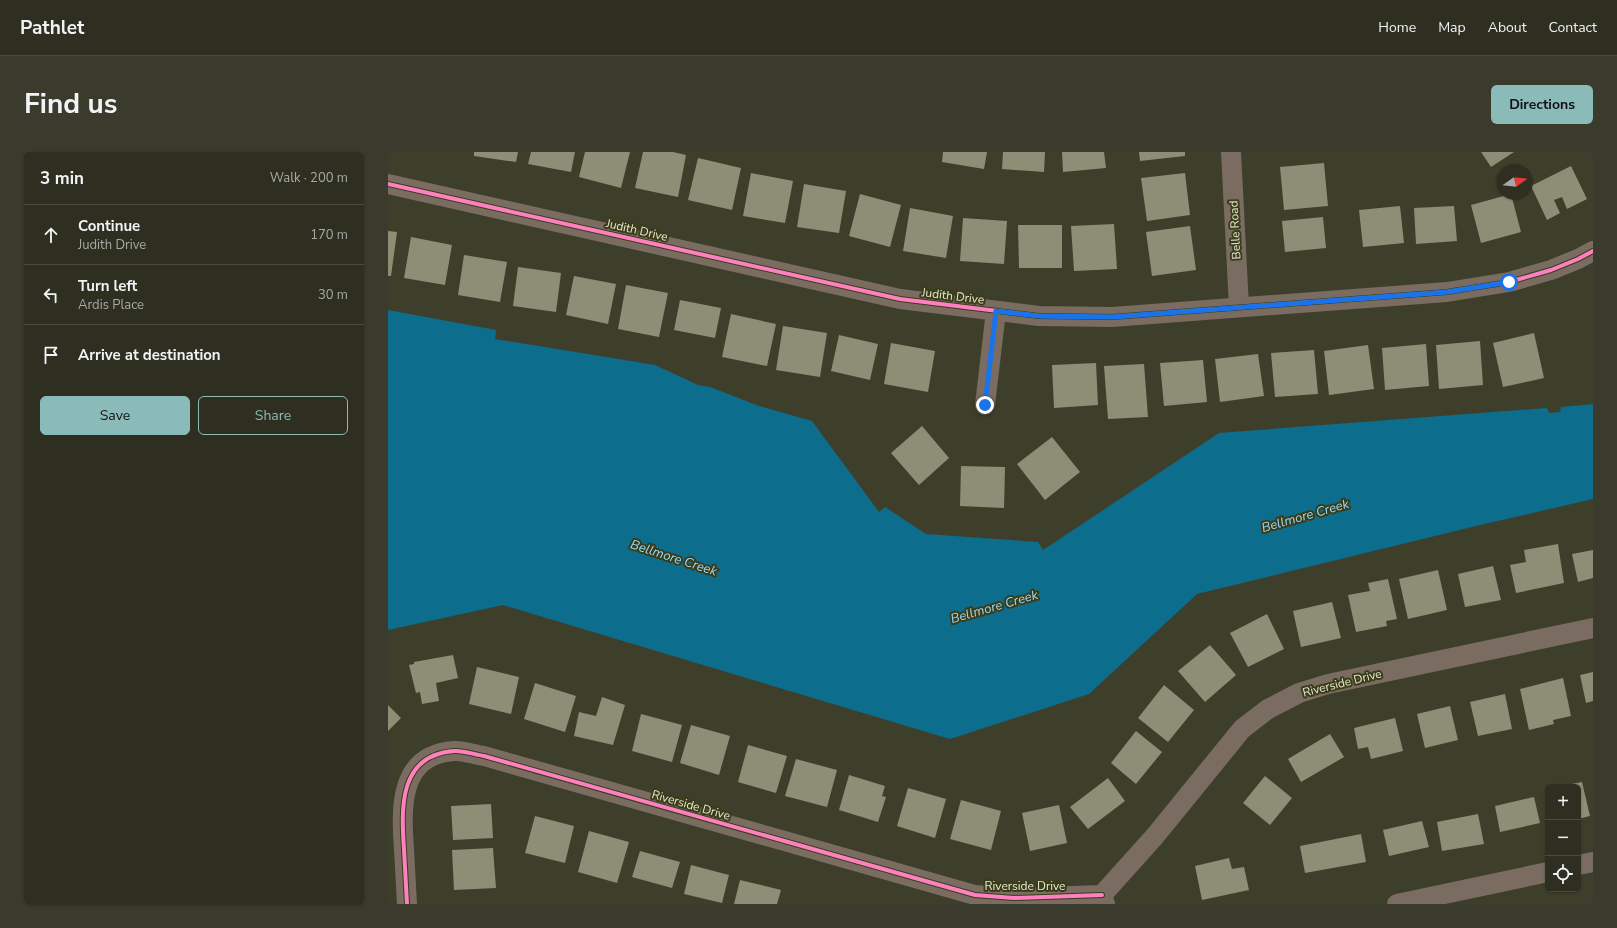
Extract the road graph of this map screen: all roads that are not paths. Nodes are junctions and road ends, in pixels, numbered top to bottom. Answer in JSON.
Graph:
{"nodes":[{"id":1,"x":1231,"y":152,"type":"edge"},
{"id":2,"x":388,"y":184,"type":"edge"},
{"id":3,"x":1593,"y":251,"type":"edge"},
{"id":4,"x":1239,"y":307,"type":"junction"},
{"id":5,"x":996,"y":311,"type":"junction"},
{"id":6,"x":985,"y":405,"type":"dead end"},
{"id":7,"x":1593,"y":628,"type":"edge"},
{"id":8,"x":1593,"y":862,"type":"edge"},
{"id":9,"x":1581,"y":864,"type":"edge"},
{"id":10,"x":1545,"y":873,"type":"edge"},
{"id":11,"x":1103,"y":900,"type":"edge"},
{"id":12,"x":407,"y":904,"type":"edge"},
{"id":13,"x":1397,"y":904,"type":"edge"}],
"edges":[{"from":1,"to":4,"type":"street","name":"Belle Road"},
{"from":2,"to":5,"type":"street","name":"Judith Drive"},
{"from":3,"to":4,"type":"street","name":"Judith Drive"},
{"from":4,"to":5,"type":"street","name":"Judith Drive"},
{"from":5,"to":6,"type":"street"},
{"from":7,"to":11,"type":"street","name":"Riverside Drive"},
{"from":8,"to":9,"type":"street"},
{"from":10,"to":13,"type":"street"},
{"from":11,"to":12,"type":"street","name":"Riverside Drive"}]}
